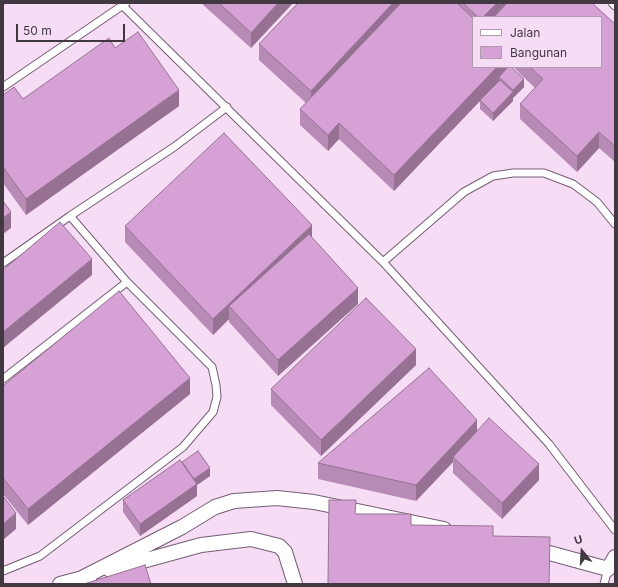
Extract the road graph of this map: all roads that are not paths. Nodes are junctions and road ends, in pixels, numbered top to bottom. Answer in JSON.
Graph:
{"nodes":[{"id":1,"x":612,"y":3,"type":"edge"},
{"id":2,"x":124,"y":4,"type":"edge"},
{"id":3,"x":615,"y":6,"type":"edge"},
{"id":4,"x":3,"y":87,"type":"edge"},
{"id":5,"x":227,"y":107,"type":"junction"},
{"id":6,"x":70,"y":216,"type":"junction"},
{"id":7,"x":615,"y":224,"type":"edge"},
{"id":8,"x":383,"y":262,"type":"junction"},
{"id":9,"x":3,"y":263,"type":"edge"},
{"id":10,"x":127,"y":282,"type":"junction"},
{"id":11,"x":3,"y":379,"type":"edge"},
{"id":12,"x":615,"y":530,"type":"edge"},
{"id":13,"x":457,"y":532,"type":"edge"},
{"id":14,"x":515,"y":544,"type":"edge"},
{"id":15,"x":612,"y":563,"type":"edge"},
{"id":16,"x":3,"y":571,"type":"edge"},
{"id":17,"x":82,"y":578,"type":"junction"},
{"id":18,"x":60,"y":584,"type":"edge"},
{"id":19,"x":295,"y":584,"type":"edge"},
{"id":20,"x":604,"y":584,"type":"edge"}],
"edges":[{"from":1,"to":3,"type":"lane"},
{"from":2,"to":4,"type":"lane"},
{"from":2,"to":5,"type":"lane"},
{"from":5,"to":6,"type":"lane"},
{"from":5,"to":8,"type":"lane"},
{"from":6,"to":9,"type":"lane"},
{"from":6,"to":10,"type":"lane"},
{"from":7,"to":8,"type":"lane"},
{"from":8,"to":12,"type":"lane"},
{"from":10,"to":11,"type":"lane"},
{"from":10,"to":16,"type":"lane"},
{"from":13,"to":17,"type":"street"},
{"from":14,"to":15,"type":"street"},
{"from":15,"to":20,"type":"lane"},
{"from":17,"to":18,"type":"street"},
{"from":17,"to":19,"type":"street"}]}
